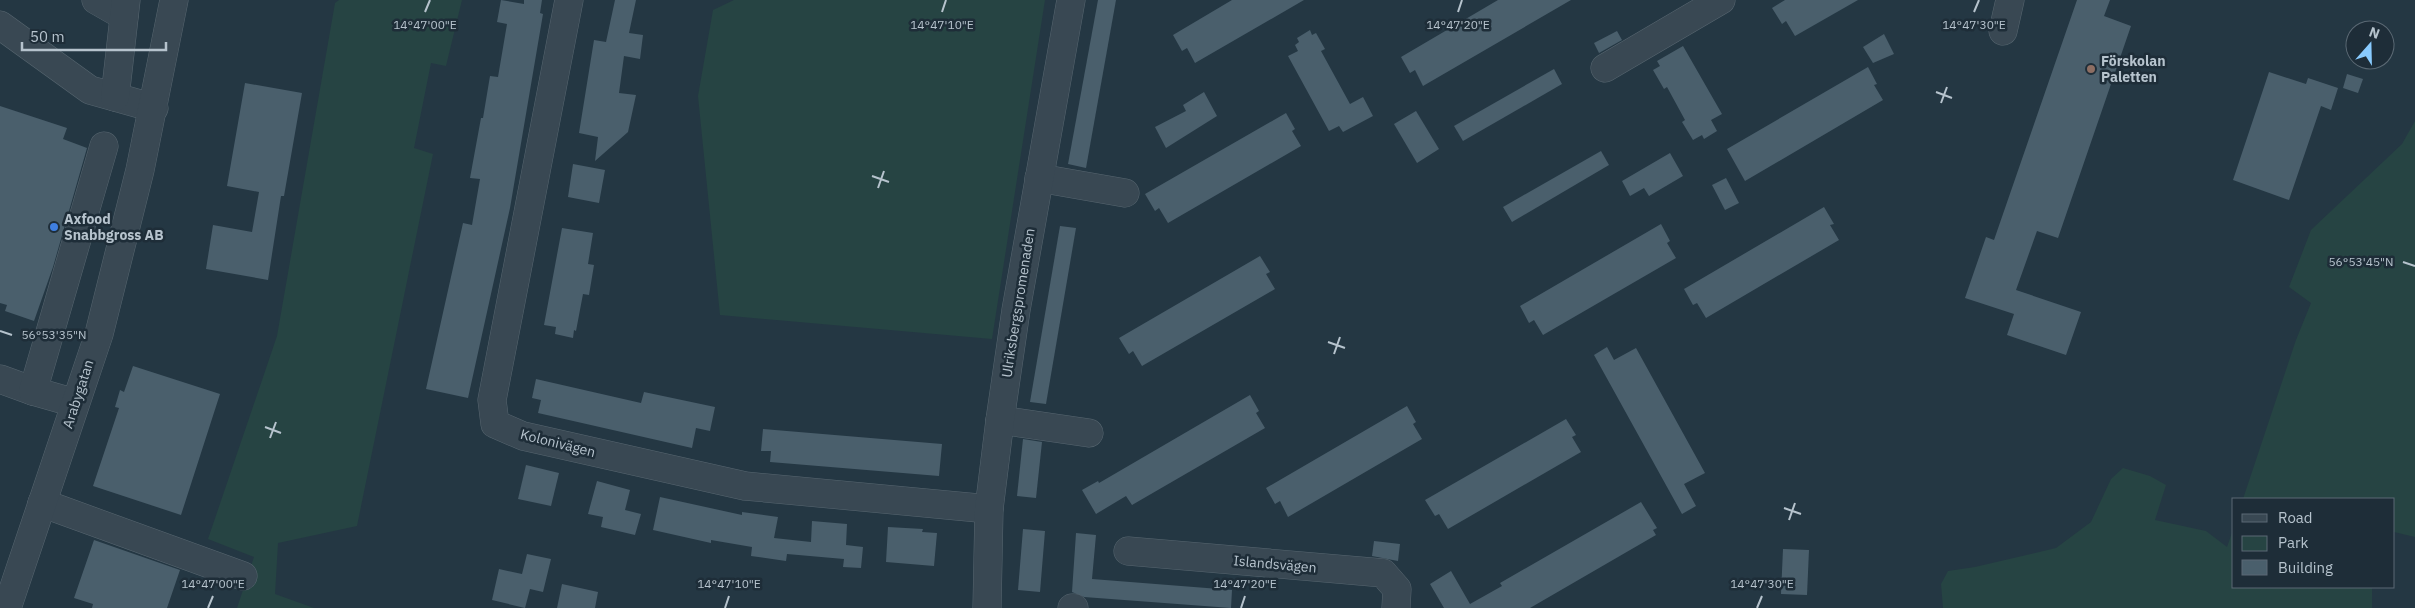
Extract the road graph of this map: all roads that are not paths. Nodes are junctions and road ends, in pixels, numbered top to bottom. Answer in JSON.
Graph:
{"nodes":[{"id":1,"x":96,"y":0,"type":"edge"},
{"id":2,"x":174,"y":0,"type":"edge"},
{"id":3,"x":569,"y":0,"type":"edge"},
{"id":4,"x":1071,"y":0,"type":"edge"},
{"id":5,"x":1721,"y":0,"type":"edge"},
{"id":6,"x":2010,"y":0,"type":"edge"},
{"id":7,"x":125,"y":8,"type":"edge"},
{"id":8,"x":0,"y":25,"type":"edge"},
{"id":9,"x":2003,"y":31,"type":"dead end"},
{"id":10,"x":1605,"y":68,"type":"dead end"},
{"id":11,"x":115,"y":97,"type":"junction"},
{"id":12,"x":154,"y":108,"type":"junction"},
{"id":13,"x":104,"y":146,"type":"dead end"},
{"id":14,"x":1039,"y":178,"type":"junction"},
{"id":15,"x":1125,"y":193,"type":"dead end"},
{"id":16,"x":0,"y":379,"type":"edge"},
{"id":17,"x":33,"y":391,"type":"junction"},
{"id":18,"x":75,"y":403,"type":"junction"},
{"id":19,"x":1000,"y":420,"type":"junction"},
{"id":20,"x":1089,"y":433,"type":"dead end"},
{"id":21,"x":42,"y":503,"type":"junction"},
{"id":22,"x":990,"y":509,"type":"junction"},
{"id":23,"x":1128,"y":551,"type":"dead end"},
{"id":24,"x":243,"y":576,"type":"dead end"},
{"id":25,"x":7,"y":608,"type":"edge"},
{"id":26,"x":987,"y":608,"type":"edge"},
{"id":27,"x":1396,"y":608,"type":"edge"}],
"edges":[{"from":1,"to":7,"type":"street"},
{"from":2,"to":12,"type":"street","name":"Arabygatan"},
{"from":3,"to":22,"type":"street","name":"Kolonivägen"},
{"from":4,"to":14,"type":"street","name":"Ulriksbergspromenaden"},
{"from":5,"to":10,"type":"street"},
{"from":6,"to":9,"type":"street"},
{"from":7,"to":11,"type":"street"},
{"from":8,"to":11,"type":"street"},
{"from":11,"to":12,"type":"street"},
{"from":12,"to":18,"type":"street","name":"Arabygatan"},
{"from":13,"to":17,"type":"street"},
{"from":14,"to":15,"type":"street"},
{"from":14,"to":19,"type":"street","name":"Ulriksbergspromenaden"},
{"from":16,"to":17,"type":"street"},
{"from":17,"to":18,"type":"street"},
{"from":18,"to":21,"type":"street","name":"Arabygatan"},
{"from":19,"to":20,"type":"street"},
{"from":19,"to":22,"type":"street","name":"Ulriksbergspromenaden"},
{"from":21,"to":24,"type":"street"},
{"from":21,"to":25,"type":"street","name":"Arabygatan"},
{"from":22,"to":26,"type":"street","name":"Ulriksbergspromenaden"},
{"from":23,"to":27,"type":"street","name":"Islandsvägen"}]}
